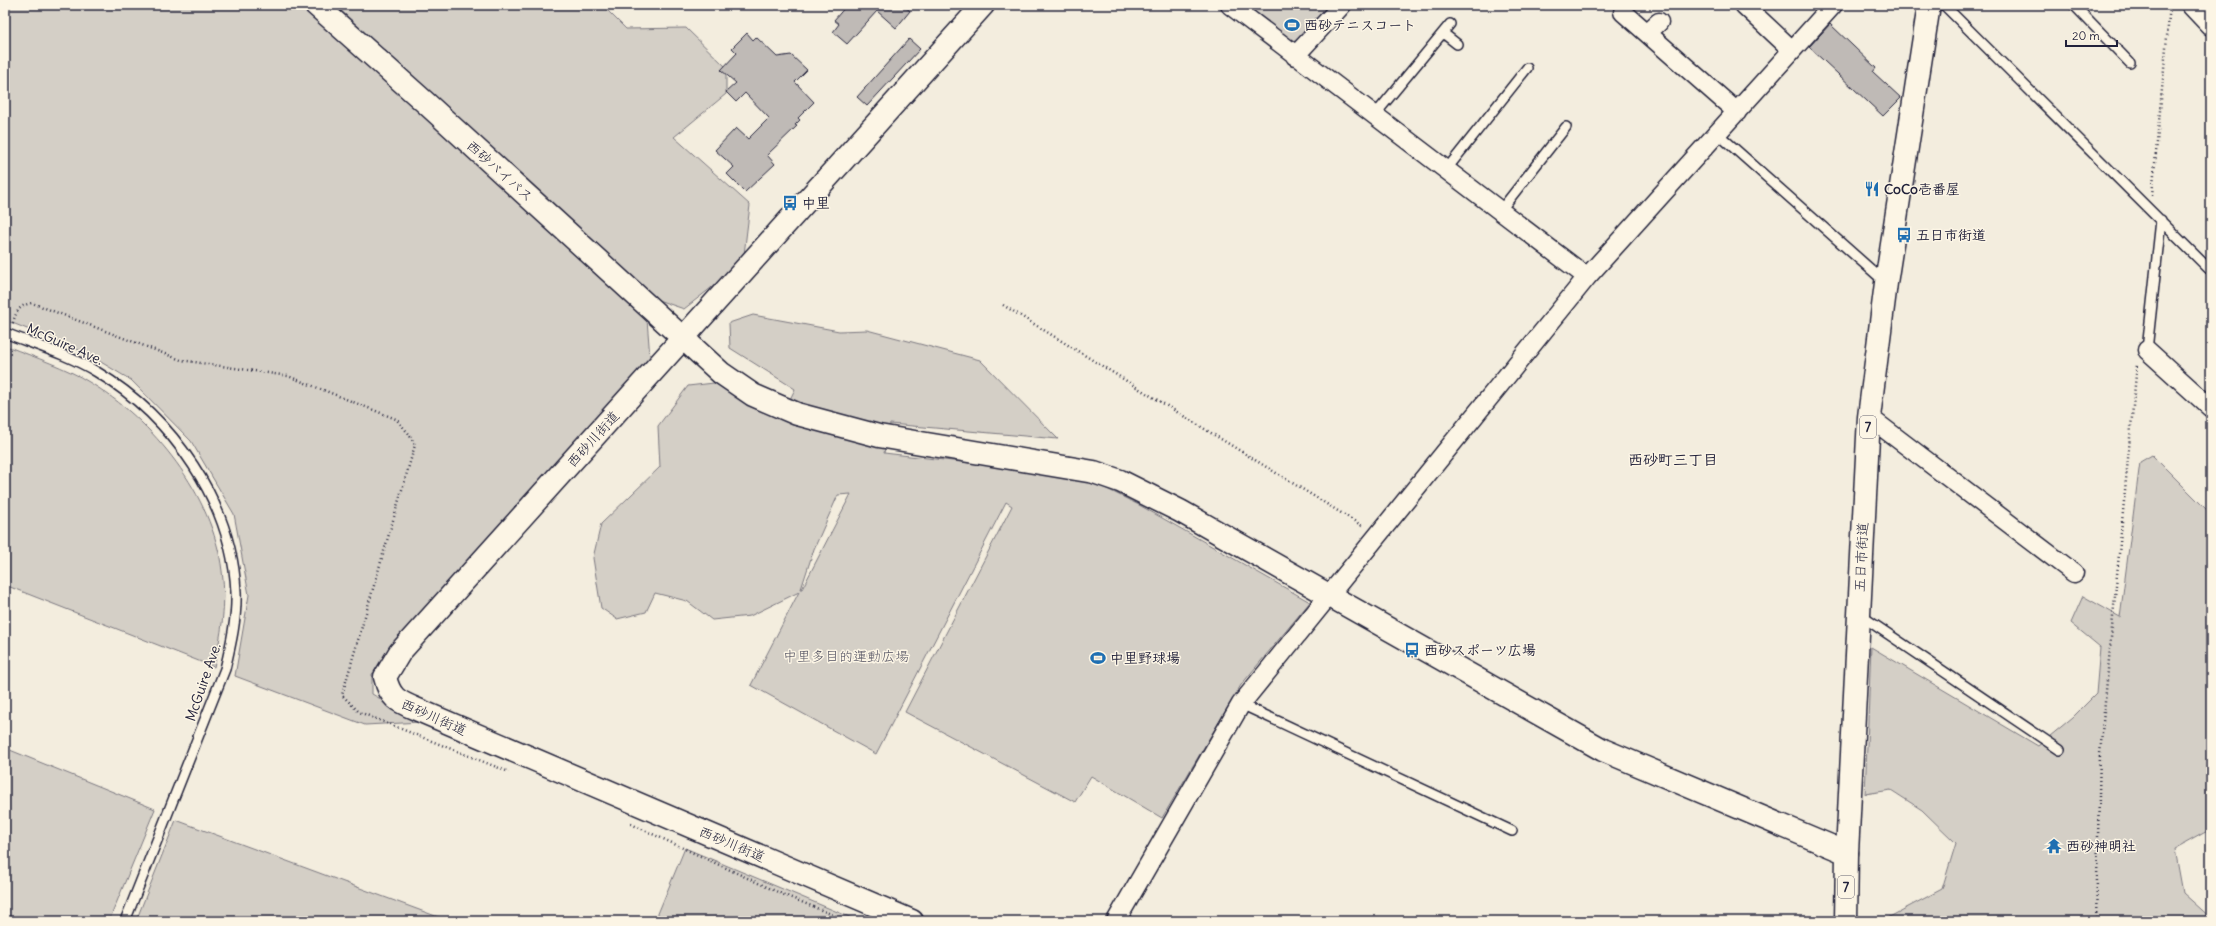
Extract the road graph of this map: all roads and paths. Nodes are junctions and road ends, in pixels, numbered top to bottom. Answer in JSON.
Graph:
{"nodes":[{"id":1,"x":316,"y":5,"type":"edge"},
{"id":2,"x":983,"y":5,"type":"edge"},
{"id":3,"x":1230,"y":5,"type":"edge"},
{"id":4,"x":1342,"y":5,"type":"edge"},
{"id":5,"x":1744,"y":5,"type":"edge"},
{"id":6,"x":1833,"y":5,"type":"edge"},
{"id":7,"x":1929,"y":5,"type":"edge"},
{"id":8,"x":1944,"y":5,"type":"edge"},
{"id":9,"x":2074,"y":5,"type":"edge"},
{"id":10,"x":2170,"y":5,"type":"edge"},
{"id":11,"x":2193,"y":5,"type":"edge"},
{"id":12,"x":1623,"y":12,"type":"dead end"},
{"id":13,"x":1450,"y":24,"type":"dead end"},
{"id":14,"x":2211,"y":24,"type":"edge"},
{"id":15,"x":1443,"y":33,"type":"junction"},
{"id":16,"x":1457,"y":44,"type":"dead end"},
{"id":17,"x":1792,"y":50,"type":"junction"},
{"id":18,"x":1295,"y":56,"type":"junction"},
{"id":19,"x":2130,"y":62,"type":"dead end"},
{"id":20,"x":1527,"y":68,"type":"dead end"},
{"id":21,"x":1737,"y":112,"type":"junction"},
{"id":22,"x":1374,"y":116,"type":"junction"},
{"id":23,"x":1566,"y":127,"type":"dead end"},
{"id":24,"x":1717,"y":133,"type":"junction"},
{"id":25,"x":1446,"y":170,"type":"junction"},
{"id":26,"x":2151,"y":209,"type":"junction"},
{"id":27,"x":1500,"y":211,"type":"junction"},
{"id":28,"x":2161,"y":220,"type":"junction"},
{"id":29,"x":2211,"y":271,"type":"edge"},
{"id":30,"x":1587,"y":277,"type":"junction"},
{"id":31,"x":1886,"y":283,"type":"junction"},
{"id":32,"x":1003,"y":305,"type":"dead end"},
{"id":33,"x":7,"y":334,"type":"edge"},
{"id":34,"x":683,"y":338,"type":"junction"},
{"id":35,"x":2142,"y":354,"type":"junction"},
{"id":36,"x":2211,"y":408,"type":"edge"},
{"id":37,"x":1869,"y":417,"type":"junction"},
{"id":38,"x":1378,"y":535,"type":"junction"},
{"id":39,"x":2074,"y":573,"type":"dead end"},
{"id":40,"x":1328,"y":596,"type":"junction"},
{"id":41,"x":1858,"y":614,"type":"junction"},
{"id":42,"x":1241,"y":704,"type":"junction"},
{"id":43,"x":2060,"y":750,"type":"dead end"},
{"id":44,"x":514,"y":774,"type":"dead end"},
{"id":45,"x":629,"y":823,"type":"dead end"},
{"id":46,"x":1512,"y":831,"type":"dead end"},
{"id":47,"x":1847,"y":853,"type":"junction"},
{"id":48,"x":125,"y":921,"type":"edge"},
{"id":49,"x":848,"y":921,"type":"edge"},
{"id":50,"x":912,"y":921,"type":"edge"},
{"id":51,"x":1116,"y":921,"type":"edge"},
{"id":52,"x":1846,"y":921,"type":"edge"},
{"id":53,"x":2096,"y":921,"type":"edge"}],
"edges":[{"from":1,"to":34,"type":"street","name":"西砂バイパス"},
{"from":2,"to":34,"type":"street","name":"西砂川街道"},
{"from":3,"to":18,"type":"street"},
{"from":4,"to":18,"type":"street"},
{"from":5,"to":17,"type":"street"},
{"from":6,"to":17,"type":"street"},
{"from":7,"to":31,"type":"street","name":"五日市街道","number":"7"},
{"from":8,"to":26,"type":"lane"},
{"from":9,"to":19,"type":"lane"},
{"from":10,"to":26,"type":"path"},
{"from":11,"to":14,"type":"street"},
{"from":12,"to":21,"type":"street"},
{"from":13,"to":15,"type":"lane"},
{"from":15,"to":16,"type":"lane"},
{"from":15,"to":22,"type":"lane"},
{"from":17,"to":21,"type":"street"},
{"from":18,"to":22,"type":"street"},
{"from":20,"to":25,"type":"lane"},
{"from":21,"to":24,"type":"street"},
{"from":22,"to":25,"type":"street"},
{"from":23,"to":27,"type":"lane"},
{"from":24,"to":30,"type":"street"},
{"from":24,"to":31,"type":"lane"},
{"from":25,"to":27,"type":"street"},
{"from":26,"to":28,"type":"lane"},
{"from":27,"to":30,"type":"street"},
{"from":28,"to":29,"type":"lane"},
{"from":28,"to":35,"type":"lane"},
{"from":30,"to":38,"type":"street"},
{"from":31,"to":37,"type":"street","name":"五日市街道","number":"7"},
{"from":32,"to":38,"type":"path"},
{"from":33,"to":44,"type":"path"},
{"from":33,"to":48,"type":"lane","name":"McGuire Ave."},
{"from":34,"to":40,"type":"street","name":"西砂バイパス"},
{"from":34,"to":50,"type":"street","name":"西砂川街道"},
{"from":35,"to":36,"type":"street"},
{"from":35,"to":53,"type":"path"},
{"from":37,"to":39,"type":"street"},
{"from":37,"to":41,"type":"street","name":"五日市街道","number":"7"},
{"from":38,"to":40,"type":"street"},
{"from":40,"to":42,"type":"street"},
{"from":40,"to":47,"type":"street","name":"西砂バイパス"},
{"from":41,"to":43,"type":"lane"},
{"from":41,"to":47,"type":"street","name":"五日市街道","number":"7"},
{"from":42,"to":46,"type":"lane"},
{"from":42,"to":51,"type":"street"},
{"from":45,"to":49,"type":"path"},
{"from":47,"to":52,"type":"street","name":"五日市街道","number":"7"}]}
